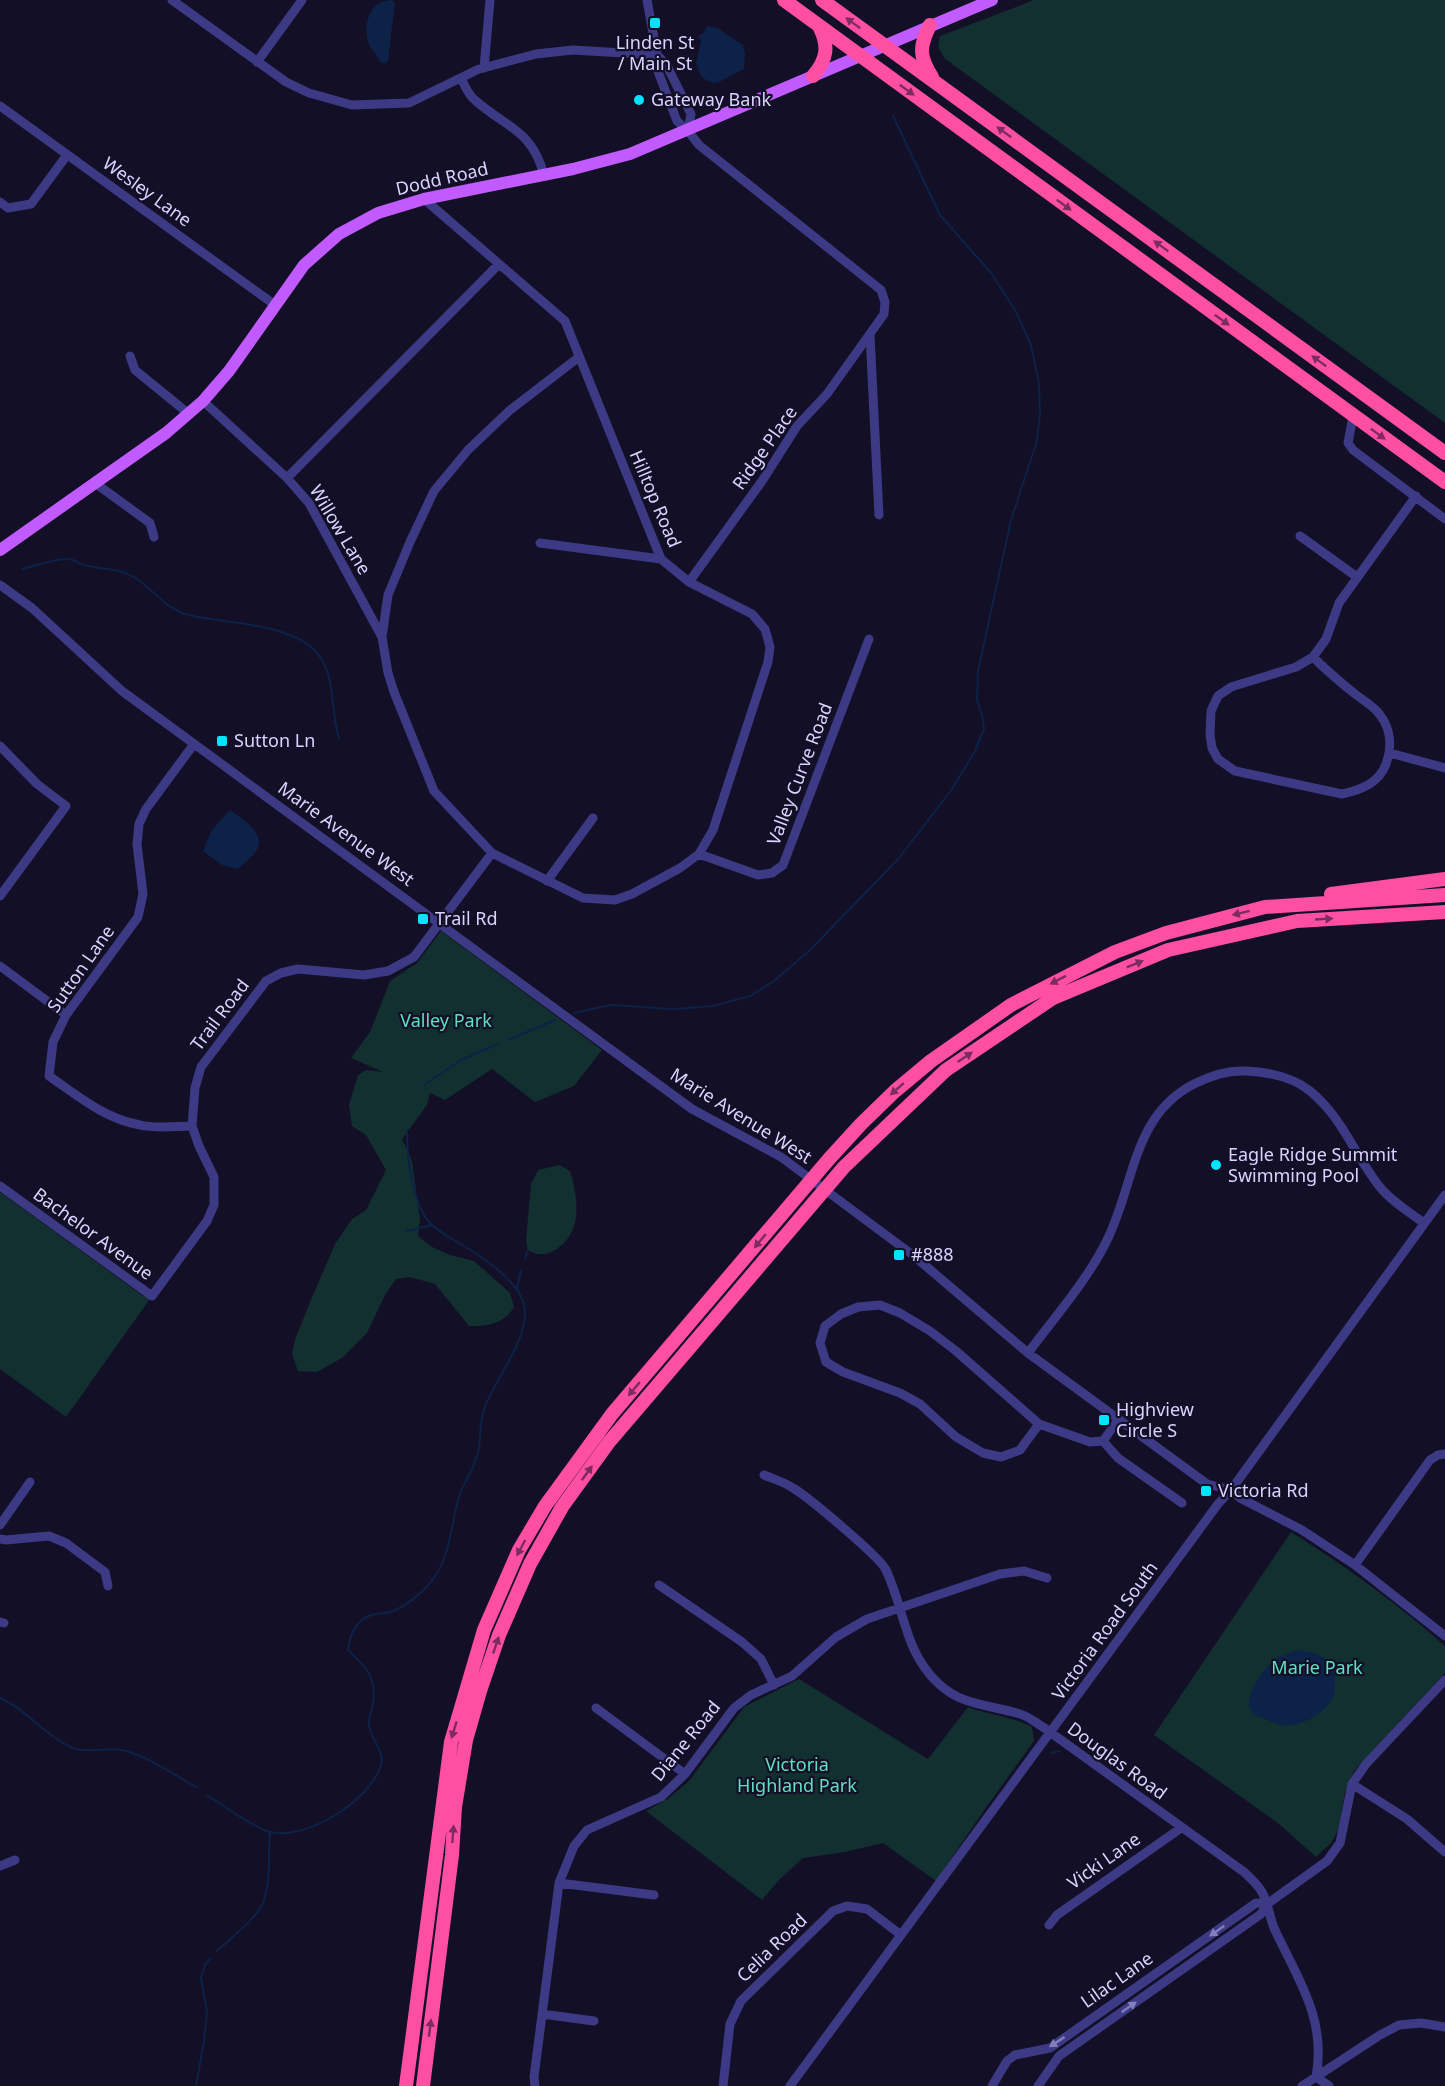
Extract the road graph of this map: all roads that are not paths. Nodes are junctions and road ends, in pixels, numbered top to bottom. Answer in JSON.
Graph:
{"nodes":[{"id":1,"x":172,"y":0,"type":"edge"},
{"id":2,"x":302,"y":0,"type":"edge"},
{"id":3,"x":490,"y":0,"type":"edge"},
{"id":4,"x":647,"y":0,"type":"edge"},
{"id":5,"x":784,"y":0,"type":"edge"},
{"id":6,"x":822,"y":0,"type":"edge"},
{"id":7,"x":992,"y":0,"type":"edge"},
{"id":8,"x":819,"y":26,"type":"junction"},
{"id":9,"x":930,"y":26,"type":"junction"},
{"id":10,"x":884,"y":45,"type":"junction"},
{"id":11,"x":657,"y":55,"type":"junction"},
{"id":12,"x":860,"y":56,"type":"junction"},
{"id":13,"x":257,"y":62,"type":"junction"},
{"id":14,"x":484,"y":68,"type":"junction"},
{"id":15,"x":813,"y":76,"type":"junction"},
{"id":16,"x":461,"y":78,"type":"junction"},
{"id":17,"x":934,"y":81,"type":"junction"},
{"id":18,"x":0,"y":106,"type":"edge"},
{"id":19,"x":688,"y":130,"type":"junction"},
{"id":20,"x":67,"y":155,"type":"junction"},
{"id":21,"x":544,"y":175,"type":"junction"},
{"id":22,"x":424,"y":199,"type":"junction"},
{"id":23,"x":0,"y":202,"type":"edge"},
{"id":24,"x":499,"y":264,"type":"junction"},
{"id":25,"x":274,"y":305,"type":"junction"},
{"id":26,"x":870,"y":335,"type":"junction"},
{"id":27,"x":130,"y":356,"type":"dead end"},
{"id":28,"x":579,"y":357,"type":"junction"},
{"id":29,"x":203,"y":401,"type":"junction"},
{"id":30,"x":189,"y":414,"type":"junction"},
{"id":31,"x":1353,"y":416,"type":"junction"},
{"id":32,"x":1402,"y":452,"type":"junction"},
{"id":33,"x":1445,"y":453,"type":"edge"},
{"id":34,"x":1445,"y":459,"type":"edge"},
{"id":35,"x":1445,"y":476,"type":"edge"},
{"id":36,"x":287,"y":477,"type":"junction"},
{"id":37,"x":1445,"y":482,"type":"edge"},
{"id":38,"x":95,"y":483,"type":"junction"},
{"id":39,"x":1416,"y":496,"type":"junction"},
{"id":40,"x":879,"y":515,"type":"dead end"},
{"id":41,"x":1445,"y":519,"type":"edge"},
{"id":42,"x":1300,"y":536,"type":"dead end"},
{"id":43,"x":154,"y":537,"type":"dead end"},
{"id":44,"x":540,"y":543,"type":"dead end"},
{"id":45,"x":0,"y":550,"type":"edge"},
{"id":46,"x":661,"y":559,"type":"junction"},
{"id":47,"x":1357,"y":577,"type":"junction"},
{"id":48,"x":689,"y":582,"type":"junction"},
{"id":49,"x":0,"y":585,"type":"edge"},
{"id":50,"x":382,"y":637,"type":"junction"},
{"id":51,"x":869,"y":639,"type":"dead end"},
{"id":52,"x":1313,"y":657,"type":"junction"},
{"id":53,"x":194,"y":744,"type":"junction"},
{"id":54,"x":0,"y":746,"type":"edge"},
{"id":55,"x":1390,"y":753,"type":"junction"},
{"id":56,"x":1445,"y":768,"type":"edge"},
{"id":57,"x":593,"y":818,"type":"dead end"},
{"id":58,"x":492,"y":853,"type":"junction"},
{"id":59,"x":699,"y":854,"type":"junction"},
{"id":60,"x":1445,"y":879,"type":"edge"},
{"id":61,"x":547,"y":882,"type":"junction"},
{"id":62,"x":1445,"y":895,"type":"edge"},
{"id":63,"x":0,"y":896,"type":"edge"},
{"id":64,"x":1265,"y":907,"type":"junction"},
{"id":65,"x":1445,"y":912,"type":"edge"},
{"id":66,"x":441,"y":923,"type":"junction"},
{"id":67,"x":0,"y":966,"type":"edge"},
{"id":68,"x":66,"y":1016,"type":"junction"},
{"id":69,"x":192,"y":1126,"type":"junction"},
{"id":70,"x":0,"y":1186,"type":"edge"},
{"id":71,"x":1445,"y":1195,"type":"edge"},
{"id":72,"x":1424,"y":1223,"type":"junction"},
{"id":73,"x":184,"y":1252,"type":"joint"},
{"id":74,"x":1028,"y":1353,"type":"junction"},
{"id":75,"x":1118,"y":1420,"type":"junction"},
{"id":76,"x":1039,"y":1424,"type":"junction"},
{"id":77,"x":1103,"y":1441,"type":"junction"},
{"id":78,"x":1445,"y":1454,"type":"edge"},
{"id":79,"x":764,"y":1475,"type":"dead end"},
{"id":80,"x":30,"y":1482,"type":"dead end"},
{"id":81,"x":1231,"y":1490,"type":"junction"},
{"id":82,"x":1182,"y":1503,"type":"dead end"},
{"id":83,"x":0,"y":1525,"type":"edge"},
{"id":84,"x":0,"y":1539,"type":"edge"},
{"id":85,"x":1355,"y":1565,"type":"junction"},
{"id":86,"x":1047,"y":1578,"type":"dead end"},
{"id":87,"x":659,"y":1585,"type":"dead end"},
{"id":88,"x":108,"y":1586,"type":"dead end"},
{"id":89,"x":899,"y":1608,"type":"junction"},
{"id":90,"x":1445,"y":1636,"type":"edge"},
{"id":91,"x":1445,"y":1680,"type":"edge"},
{"id":92,"x":774,"y":1685,"type":"junction"},
{"id":93,"x":596,"y":1708,"type":"dead end"},
{"id":94,"x":1050,"y":1732,"type":"junction"},
{"id":95,"x":685,"y":1774,"type":"junction"},
{"id":96,"x":1352,"y":1784,"type":"junction"},
{"id":97,"x":1181,"y":1828,"type":"junction"},
{"id":98,"x":1445,"y":1852,"type":"edge"},
{"id":99,"x":15,"y":1860,"type":"dead end"},
{"id":100,"x":0,"y":1866,"type":"edge"},
{"id":101,"x":559,"y":1883,"type":"junction"},
{"id":102,"x":654,"y":1895,"type":"dead end"},
{"id":103,"x":1267,"y":1904,"type":"junction"},
{"id":104,"x":1049,"y":1924,"type":"dead end"},
{"id":105,"x":902,"y":1935,"type":"junction"},
{"id":106,"x":542,"y":2014,"type":"junction"},
{"id":107,"x":594,"y":2021,"type":"dead end"},
{"id":108,"x":1445,"y":2027,"type":"edge"},
{"id":109,"x":1316,"y":2076,"type":"junction"},
{"id":110,"x":423,"y":2085,"type":"edge"},
{"id":111,"x":406,"y":2086,"type":"edge"},
{"id":112,"x":535,"y":2086,"type":"edge"},
{"id":113,"x":723,"y":2086,"type":"edge"},
{"id":114,"x":790,"y":2086,"type":"edge"},
{"id":115,"x":992,"y":2086,"type":"edge"},
{"id":116,"x":1038,"y":2086,"type":"edge"},
{"id":117,"x":1302,"y":2086,"type":"edge"},
{"id":118,"x":1329,"y":2086,"type":"edge"}],
"edges":[{"from":1,"to":13,"type":"street"},
{"from":2,"to":13,"type":"street"},
{"from":3,"to":14,"type":"street"},
{"from":4,"to":11,"type":"street","name":"Ridge Place"},
{"from":5,"to":8,"type":"highway"},
{"from":10,"to":6,"type":"highway","one_way":true},
{"from":7,"to":9,"type":"main road","name":"Dodd Road"},
{"from":8,"to":12,"type":"highway"},
{"from":8,"to":15,"type":"highway"},
{"from":9,"to":10,"type":"main road","name":"Dodd Road"},
{"from":9,"to":17,"type":"highway"},
{"from":10,"to":12,"type":"main road","name":"Dodd Road"},
{"from":10,"to":17,"type":"highway"},
{"from":11,"to":14,"type":"street"},
{"from":11,"to":19,"type":"street","name":"Ridge Place"},
{"from":11,"to":19,"type":"street"},
{"from":12,"to":15,"type":"main road","name":"Dodd Road"},
{"from":12,"to":31,"type":"highway","one_way":true},
{"from":13,"to":16,"type":"street"},
{"from":14,"to":16,"type":"street"},
{"from":15,"to":19,"type":"main road","name":"Dodd Road"},
{"from":16,"to":21,"type":"street"},
{"from":33,"to":17,"type":"highway","one_way":true},
{"from":18,"to":20,"type":"street","name":"Wesley Lane"},
{"from":19,"to":21,"type":"main road","name":"Dodd Road"},
{"from":19,"to":26,"type":"street","name":"Ridge Place"},
{"from":20,"to":23,"type":"street"},
{"from":20,"to":25,"type":"street","name":"Wesley Lane"},
{"from":21,"to":22,"type":"main road","name":"Dodd Road"},
{"from":22,"to":24,"type":"street","name":"Hilltop Road"},
{"from":22,"to":25,"type":"main road","name":"Dodd Road"},
{"from":24,"to":28,"type":"street","name":"Hilltop Road"},
{"from":24,"to":36,"type":"street"},
{"from":25,"to":29,"type":"main road","name":"Dodd Road"},
{"from":26,"to":40,"type":"street"},
{"from":26,"to":48,"type":"street","name":"Ridge Place"},
{"from":27,"to":30,"type":"street"},
{"from":28,"to":46,"type":"street","name":"Hilltop Road"},
{"from":28,"to":50,"type":"street"},
{"from":29,"to":30,"type":"main road","name":"Dodd Road"},
{"from":29,"to":36,"type":"street","name":"Willow Lane"},
{"from":30,"to":38,"type":"main road","name":"Dodd Road"},
{"from":31,"to":32,"type":"highway","one_way":true},
{"from":31,"to":34,"type":"highway"},
{"from":31,"to":39,"type":"street"},
{"from":32,"to":35,"type":"highway"},
{"from":32,"to":37,"type":"highway"},
{"from":36,"to":50,"type":"street","name":"Willow Lane"},
{"from":38,"to":43,"type":"street"},
{"from":38,"to":45,"type":"main road","name":"Dodd Road"},
{"from":39,"to":41,"type":"street"},
{"from":39,"to":47,"type":"street"},
{"from":42,"to":47,"type":"street"},
{"from":44,"to":46,"type":"street"},
{"from":46,"to":48,"type":"street","name":"Hilltop Road"},
{"from":47,"to":52,"type":"street"},
{"from":48,"to":59,"type":"street","name":"Hilltop Road"},
{"from":49,"to":53,"type":"street","name":"Marie Avenue West"},
{"from":50,"to":58,"type":"street"},
{"from":51,"to":59,"type":"street","name":"Valley Curve Road"},
{"from":52,"to":55,"type":"street"},
{"from":52,"to":55,"type":"street"},
{"from":53,"to":66,"type":"street","name":"Marie Avenue West"},
{"from":53,"to":68,"type":"street","name":"Sutton Lane"},
{"from":54,"to":63,"type":"street"},
{"from":55,"to":56,"type":"street"},
{"from":57,"to":61,"type":"street"},
{"from":58,"to":61,"type":"street"},
{"from":58,"to":66,"type":"street","name":"Trail Road"},
{"from":59,"to":61,"type":"street"},
{"from":60,"to":64,"type":"highway"},
{"from":62,"to":64,"type":"highway"},
{"from":64,"to":111,"type":"highway","one_way":true},
{"from":110,"to":65,"type":"highway","one_way":true},
{"from":66,"to":69,"type":"street","name":"Trail Road"},
{"from":66,"to":74,"type":"street","name":"Marie Avenue West"},
{"from":67,"to":68,"type":"street"},
{"from":68,"to":69,"type":"street","name":"Sutton Lane"},
{"from":69,"to":73,"type":"street","name":"Trail Road"},
{"from":70,"to":73,"type":"street","name":"Bachelor Avenue"},
{"from":71,"to":72,"type":"street","name":"Victoria Road South"},
{"from":72,"to":74,"type":"street"},
{"from":72,"to":81,"type":"street","name":"Victoria Road South"},
{"from":74,"to":75,"type":"street","name":"Marie Avenue West"},
{"from":75,"to":77,"type":"street"},
{"from":75,"to":81,"type":"street","name":"Marie Avenue West"},
{"from":76,"to":76,"type":"street"},
{"from":76,"to":77,"type":"street"},
{"from":77,"to":82,"type":"street"},
{"from":78,"to":85,"type":"street"},
{"from":79,"to":89,"type":"street","name":"Douglas Road"},
{"from":80,"to":83,"type":"street"},
{"from":81,"to":85,"type":"street","name":"Marie Avenue West"},
{"from":81,"to":94,"type":"street","name":"Victoria Road South"},
{"from":84,"to":88,"type":"street"},
{"from":85,"to":90,"type":"street","name":"Marie Avenue West"},
{"from":86,"to":89,"type":"street","name":"Diane Road"},
{"from":87,"to":92,"type":"street"},
{"from":89,"to":92,"type":"street","name":"Diane Road"},
{"from":89,"to":94,"type":"street","name":"Douglas Road"},
{"from":91,"to":96,"type":"street","name":"Lilac Lane"},
{"from":92,"to":95,"type":"street","name":"Diane Road"},
{"from":93,"to":95,"type":"street"},
{"from":94,"to":97,"type":"street","name":"Douglas Road"},
{"from":94,"to":105,"type":"street","name":"Victoria Road South"},
{"from":95,"to":101,"type":"street","name":"Diane Road"},
{"from":96,"to":98,"type":"street"},
{"from":96,"to":103,"type":"street","name":"Lilac Lane"},
{"from":97,"to":103,"type":"street","name":"Douglas Road"},
{"from":97,"to":104,"type":"street","name":"Vicki Lane"},
{"from":99,"to":100,"type":"street"},
{"from":101,"to":102,"type":"street"},
{"from":101,"to":106,"type":"street","name":"Diane Road"},
{"from":103,"to":109,"type":"street","name":"Douglas Road"},
{"from":103,"to":115,"type":"street","name":"Lilac Lane","one_way":true},
{"from":116,"to":103,"type":"street","name":"Lilac Lane","one_way":true},
{"from":105,"to":113,"type":"street","name":"Celia Road"},
{"from":105,"to":114,"type":"street","name":"Victoria Road South"},
{"from":106,"to":107,"type":"street"},
{"from":106,"to":112,"type":"street","name":"Diane Road"},
{"from":108,"to":109,"type":"street"},
{"from":109,"to":117,"type":"street"},
{"from":109,"to":118,"type":"street"}]}
